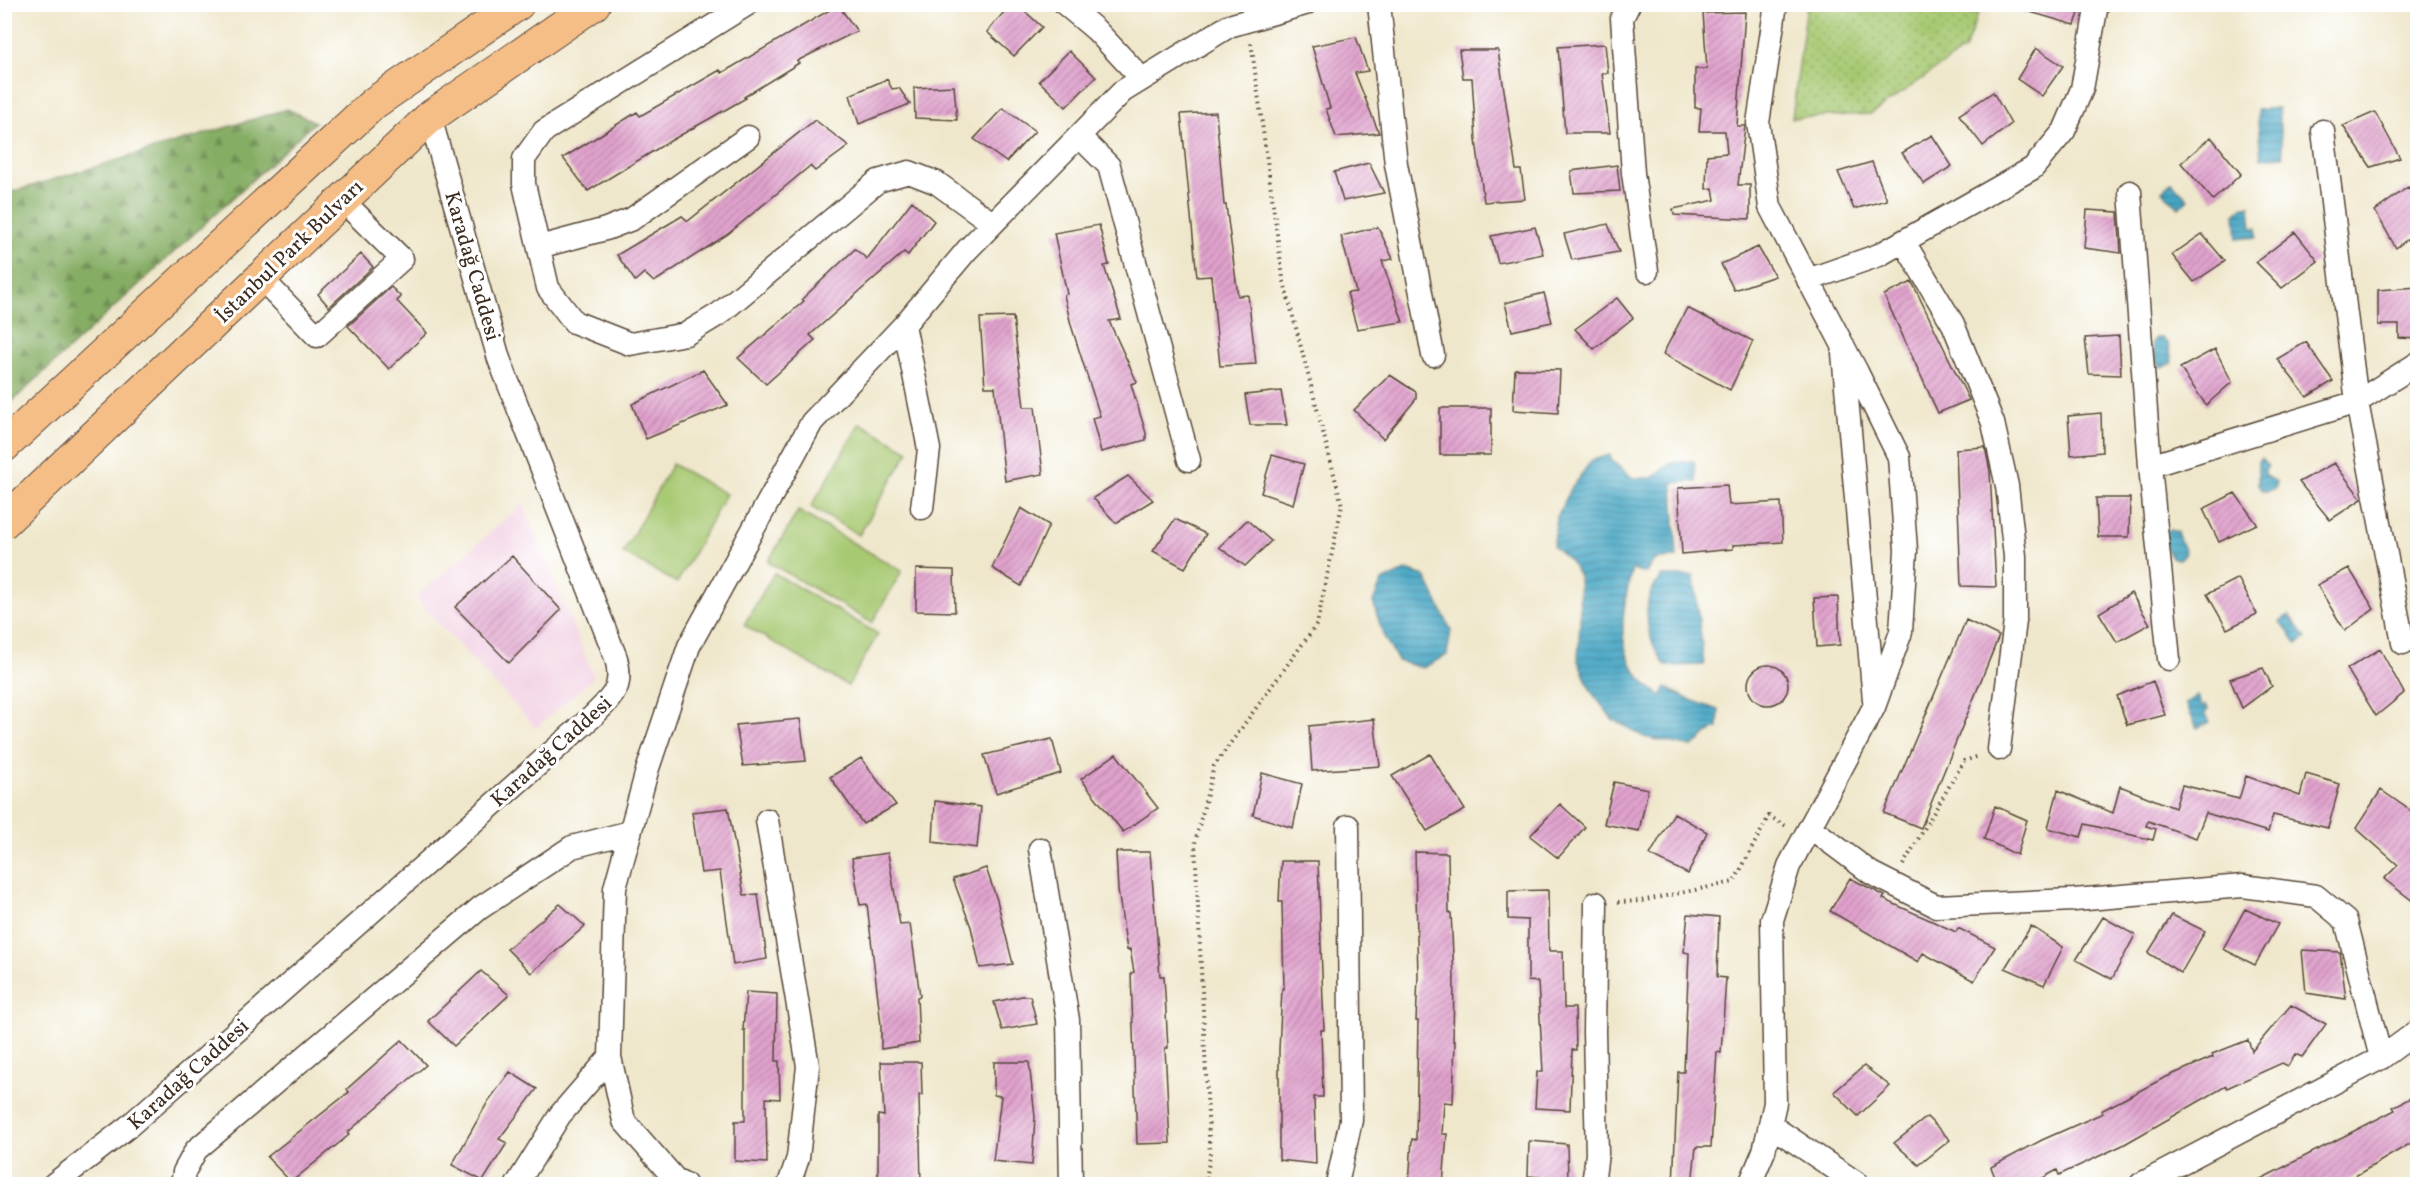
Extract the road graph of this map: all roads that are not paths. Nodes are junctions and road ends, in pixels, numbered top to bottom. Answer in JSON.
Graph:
{"nodes":[{"id":1,"x":518,"y":4,"type":"edge"},
{"id":2,"x":594,"y":4,"type":"edge"},
{"id":3,"x":748,"y":4,"type":"edge"},
{"id":4,"x":1065,"y":4,"type":"edge"},
{"id":5,"x":1305,"y":4,"type":"edge"},
{"id":6,"x":1379,"y":4,"type":"edge"},
{"id":7,"x":1629,"y":4,"type":"edge"},
{"id":8,"x":1776,"y":4,"type":"edge"},
{"id":9,"x":2097,"y":4,"type":"edge"},
{"id":10,"x":1142,"y":79,"type":"junction"},
{"id":11,"x":430,"y":117,"type":"junction"},
{"id":12,"x":2323,"y":131,"type":"dead end"},
{"id":13,"x":1079,"y":136,"type":"junction"},
{"id":14,"x":748,"y":137,"type":"dead end"},
{"id":15,"x":2130,"y":192,"type":"dead end"},
{"id":16,"x":342,"y":200,"type":"junction"},
{"id":17,"x":992,"y":224,"type":"junction"},
{"id":18,"x":1904,"y":242,"type":"junction"},
{"id":19,"x":539,"y":247,"type":"junction"},
{"id":20,"x":1647,"y":271,"type":"dead end"},
{"id":21,"x":261,"y":278,"type":"junction"},
{"id":22,"x":1808,"y":280,"type":"junction"},
{"id":23,"x":904,"y":325,"type":"junction"},
{"id":24,"x":1842,"y":344,"type":"junction"},
{"id":25,"x":1433,"y":355,"type":"dead end"},
{"id":26,"x":2418,"y":363,"type":"edge"},
{"id":27,"x":2357,"y":402,"type":"junction"},
{"id":28,"x":4,"y":446,"type":"edge"},
{"id":29,"x":1189,"y":460,"type":"dead end"},
{"id":30,"x":2150,"y":466,"type":"junction"},
{"id":31,"x":922,"y":508,"type":"dead end"},
{"id":32,"x":4,"y":522,"type":"edge"},
{"id":33,"x":2403,"y":644,"type":"dead end"},
{"id":34,"x":2169,"y":659,"type":"dead end"},
{"id":35,"x":1874,"y":708,"type":"junction"},
{"id":36,"x":1999,"y":749,"type":"road end"},
{"id":37,"x":767,"y":820,"type":"dead end"},
{"id":38,"x":1348,"y":825,"type":"dead end"},
{"id":39,"x":630,"y":832,"type":"junction"},
{"id":40,"x":1808,"y":833,"type":"junction"},
{"id":41,"x":1040,"y":849,"type":"dead end"},
{"id":42,"x":1596,"y":903,"type":"road end"},
{"id":43,"x":2418,"y":1031,"type":"edge"},
{"id":44,"x":610,"y":1057,"type":"junction"},
{"id":45,"x":2381,"y":1058,"type":"junction"},
{"id":46,"x":1770,"y":1125,"type":"junction"},
{"id":47,"x":54,"y":1185,"type":"edge"},
{"id":48,"x":182,"y":1185,"type":"edge"},
{"id":49,"x":517,"y":1185,"type":"edge"},
{"id":50,"x":686,"y":1185,"type":"edge"},
{"id":51,"x":789,"y":1185,"type":"edge"},
{"id":52,"x":1071,"y":1185,"type":"edge"},
{"id":53,"x":1337,"y":1185,"type":"edge"},
{"id":54,"x":1593,"y":1185,"type":"edge"},
{"id":55,"x":1750,"y":1185,"type":"edge"},
{"id":56,"x":1858,"y":1185,"type":"edge"},
{"id":57,"x":2141,"y":1185,"type":"edge"}],
"edges":[{"from":1,"to":28,"type":"highway"},
{"from":2,"to":11,"type":"highway","name":"İstanbul Park Bulvarı"},
{"from":3,"to":19,"type":"street"},
{"from":4,"to":10,"type":"street"},
{"from":5,"to":10,"type":"street"},
{"from":6,"to":25,"type":"street"},
{"from":7,"to":20,"type":"street"},
{"from":8,"to":22,"type":"street"},
{"from":9,"to":18,"type":"street"},
{"from":10,"to":13,"type":"street"},
{"from":11,"to":16,"type":"highway","name":"İstanbul Park Bulvarı"},
{"from":11,"to":47,"type":"street","name":"Karadağ Caddesi"},
{"from":12,"to":27,"type":"street"},
{"from":13,"to":17,"type":"street"},
{"from":13,"to":29,"type":"street"},
{"from":14,"to":19,"type":"street"},
{"from":15,"to":30,"type":"street"},
{"from":16,"to":21,"type":"highway","name":"İstanbul Park Bulvarı"},
{"from":16,"to":21,"type":"street"},
{"from":17,"to":19,"type":"street"},
{"from":17,"to":23,"type":"street"},
{"from":18,"to":22,"type":"street"},
{"from":18,"to":36,"type":"street"},
{"from":21,"to":32,"type":"highway","name":"İstanbul Park Bulvarı"},
{"from":22,"to":24,"type":"street"},
{"from":23,"to":31,"type":"street"},
{"from":23,"to":39,"type":"street"},
{"from":24,"to":35,"type":"street"},
{"from":24,"to":35,"type":"street"},
{"from":26,"to":27,"type":"street"},
{"from":27,"to":30,"type":"street"},
{"from":27,"to":33,"type":"street"},
{"from":30,"to":34,"type":"street"},
{"from":35,"to":40,"type":"street"},
{"from":37,"to":51,"type":"street"},
{"from":38,"to":53,"type":"street"},
{"from":39,"to":44,"type":"street"},
{"from":39,"to":48,"type":"street"},
{"from":40,"to":45,"type":"street"},
{"from":40,"to":46,"type":"street"},
{"from":41,"to":52,"type":"street"},
{"from":42,"to":54,"type":"street"},
{"from":43,"to":45,"type":"street"},
{"from":44,"to":49,"type":"street"},
{"from":44,"to":50,"type":"street"},
{"from":45,"to":57,"type":"street"},
{"from":46,"to":55,"type":"street"},
{"from":46,"to":56,"type":"street"}]}
